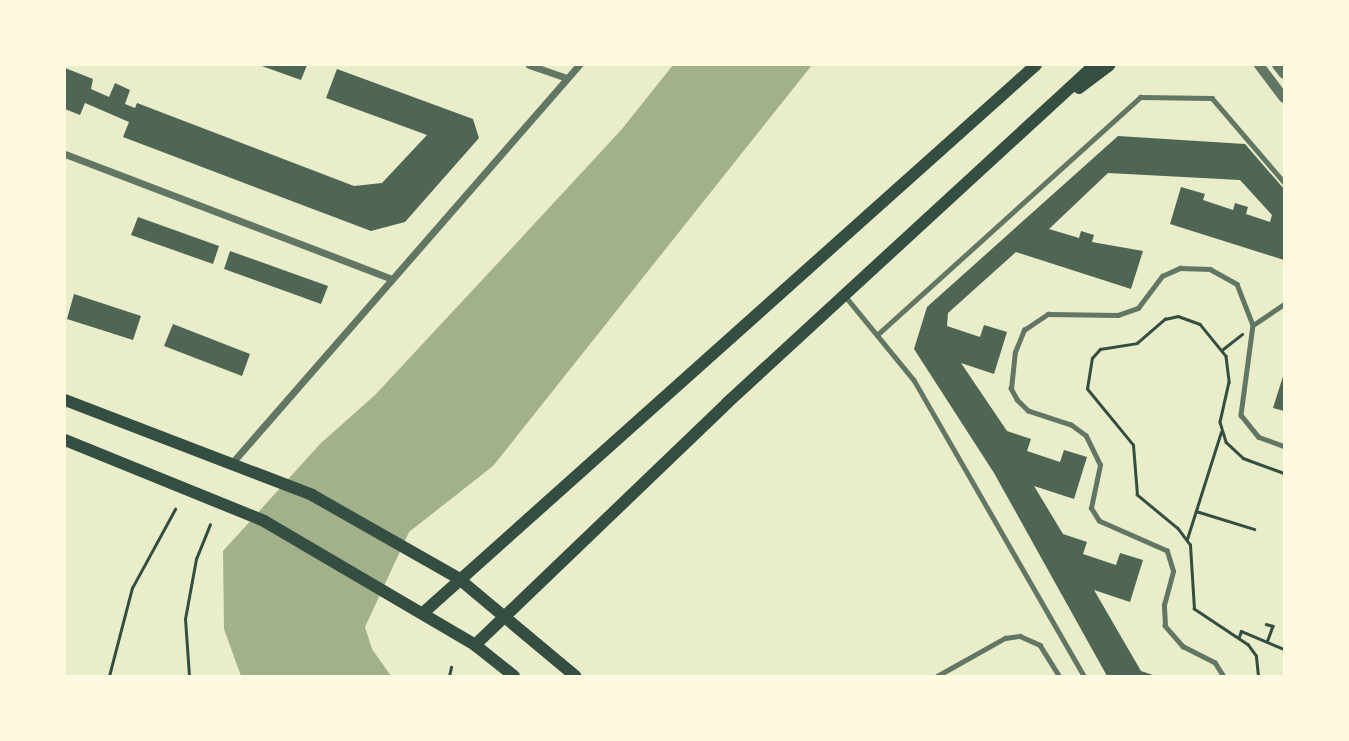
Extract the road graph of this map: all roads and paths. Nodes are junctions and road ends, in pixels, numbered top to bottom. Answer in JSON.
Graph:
{"nodes":[{"id":1,"x":529,"y":65,"type":"edge"},
{"id":2,"x":579,"y":65,"type":"edge"},
{"id":3,"x":1036,"y":65,"type":"edge"},
{"id":4,"x":1094,"y":65,"type":"edge"},
{"id":5,"x":1109,"y":65,"type":"edge"},
{"id":6,"x":1259,"y":65,"type":"edge"},
{"id":7,"x":1277,"y":65,"type":"edge"},
{"id":8,"x":1284,"y":74,"type":"edge"},
{"id":9,"x":567,"y":78,"type":"junction"},
{"id":10,"x":1284,"y":98,"type":"edge"},
{"id":11,"x":1011,"y":143,"type":"junction"},
{"id":12,"x":65,"y":154,"type":"edge"},
{"id":13,"x":1284,"y":182,"type":"edge"},
{"id":14,"x":390,"y":278,"type":"junction"},
{"id":15,"x":845,"y":296,"type":"junction"},
{"id":16,"x":1284,"y":304,"type":"edge"},
{"id":17,"x":1253,"y":325,"type":"junction"},
{"id":18,"x":877,"y":335,"type":"junction"},
{"id":19,"x":1222,"y":350,"type":"junction"},
{"id":20,"x":65,"y":400,"type":"edge"},
{"id":21,"x":1221,"y":432,"type":"junction"},
{"id":22,"x":65,"y":440,"type":"edge"},
{"id":23,"x":1284,"y":446,"type":"edge"},
{"id":24,"x":231,"y":464,"type":"junction"},
{"id":25,"x":1284,"y":473,"type":"edge"},
{"id":26,"x":175,"y":509,"type":"dead end"},
{"id":27,"x":1196,"y":511,"type":"junction"},
{"id":28,"x":210,"y":525,"type":"dead end"},
{"id":29,"x":1254,"y":529,"type":"dead end"},
{"id":30,"x":1187,"y":540,"type":"junction"},
{"id":31,"x":458,"y":578,"type":"junction"},
{"id":32,"x":423,"y":613,"type":"junction"},
{"id":33,"x":505,"y":618,"type":"junction"},
{"id":34,"x":1266,"y":624,"type":"dead end"},
{"id":35,"x":1239,"y":637,"type":"junction"},
{"id":36,"x":1268,"y":641,"type":"junction"},
{"id":37,"x":475,"y":645,"type":"junction"},
{"id":38,"x":1284,"y":649,"type":"edge"},
{"id":39,"x":451,"y":667,"type":"dead end"},
{"id":40,"x":108,"y":676,"type":"edge"},
{"id":41,"x":189,"y":676,"type":"edge"},
{"id":42,"x":449,"y":676,"type":"edge"},
{"id":43,"x":513,"y":676,"type":"edge"},
{"id":44,"x":575,"y":676,"type":"edge"},
{"id":45,"x":937,"y":676,"type":"edge"},
{"id":46,"x":1059,"y":676,"type":"edge"},
{"id":47,"x":1084,"y":676,"type":"edge"},
{"id":48,"x":1223,"y":676,"type":"edge"},
{"id":49,"x":1258,"y":676,"type":"edge"}],
"edges":[{"from":1,"to":9,"type":"street"},
{"from":2,"to":9,"type":"street"},
{"from":3,"to":31,"type":"main road"},
{"from":4,"to":11,"type":"main road"},
{"from":5,"to":11,"type":"main road"},
{"from":6,"to":10,"type":"street"},
{"from":7,"to":8,"type":"street"},
{"from":9,"to":14,"type":"street"},
{"from":11,"to":15,"type":"main road"},
{"from":12,"to":14,"type":"street"},
{"from":13,"to":18,"type":"lane"},
{"from":14,"to":24,"type":"street"},
{"from":15,"to":18,"type":"lane"},
{"from":15,"to":33,"type":"main road"},
{"from":16,"to":17,"type":"lane"},
{"from":17,"to":19,"type":"path"},
{"from":17,"to":23,"type":"lane"},
{"from":17,"to":48,"type":"lane"},
{"from":18,"to":47,"type":"lane"},
{"from":19,"to":21,"type":"path"},
{"from":19,"to":30,"type":"path"},
{"from":20,"to":24,"type":"main road"},
{"from":21,"to":25,"type":"path"},
{"from":21,"to":27,"type":"path"},
{"from":22,"to":32,"type":"main road"},
{"from":24,"to":31,"type":"main road"},
{"from":26,"to":40,"type":"path"},
{"from":27,"to":29,"type":"path"},
{"from":27,"to":30,"type":"path"},
{"from":28,"to":41,"type":"path"},
{"from":30,"to":35,"type":"path"},
{"from":31,"to":32,"type":"main road"},
{"from":31,"to":33,"type":"main road"},
{"from":32,"to":37,"type":"main road"},
{"from":33,"to":37,"type":"main road"},
{"from":33,"to":44,"type":"main road"},
{"from":34,"to":36,"type":"path"},
{"from":35,"to":36,"type":"path"},
{"from":35,"to":49,"type":"path"},
{"from":36,"to":38,"type":"path"},
{"from":37,"to":43,"type":"main road"},
{"from":39,"to":42,"type":"path"},
{"from":45,"to":46,"type":"lane"}]}
